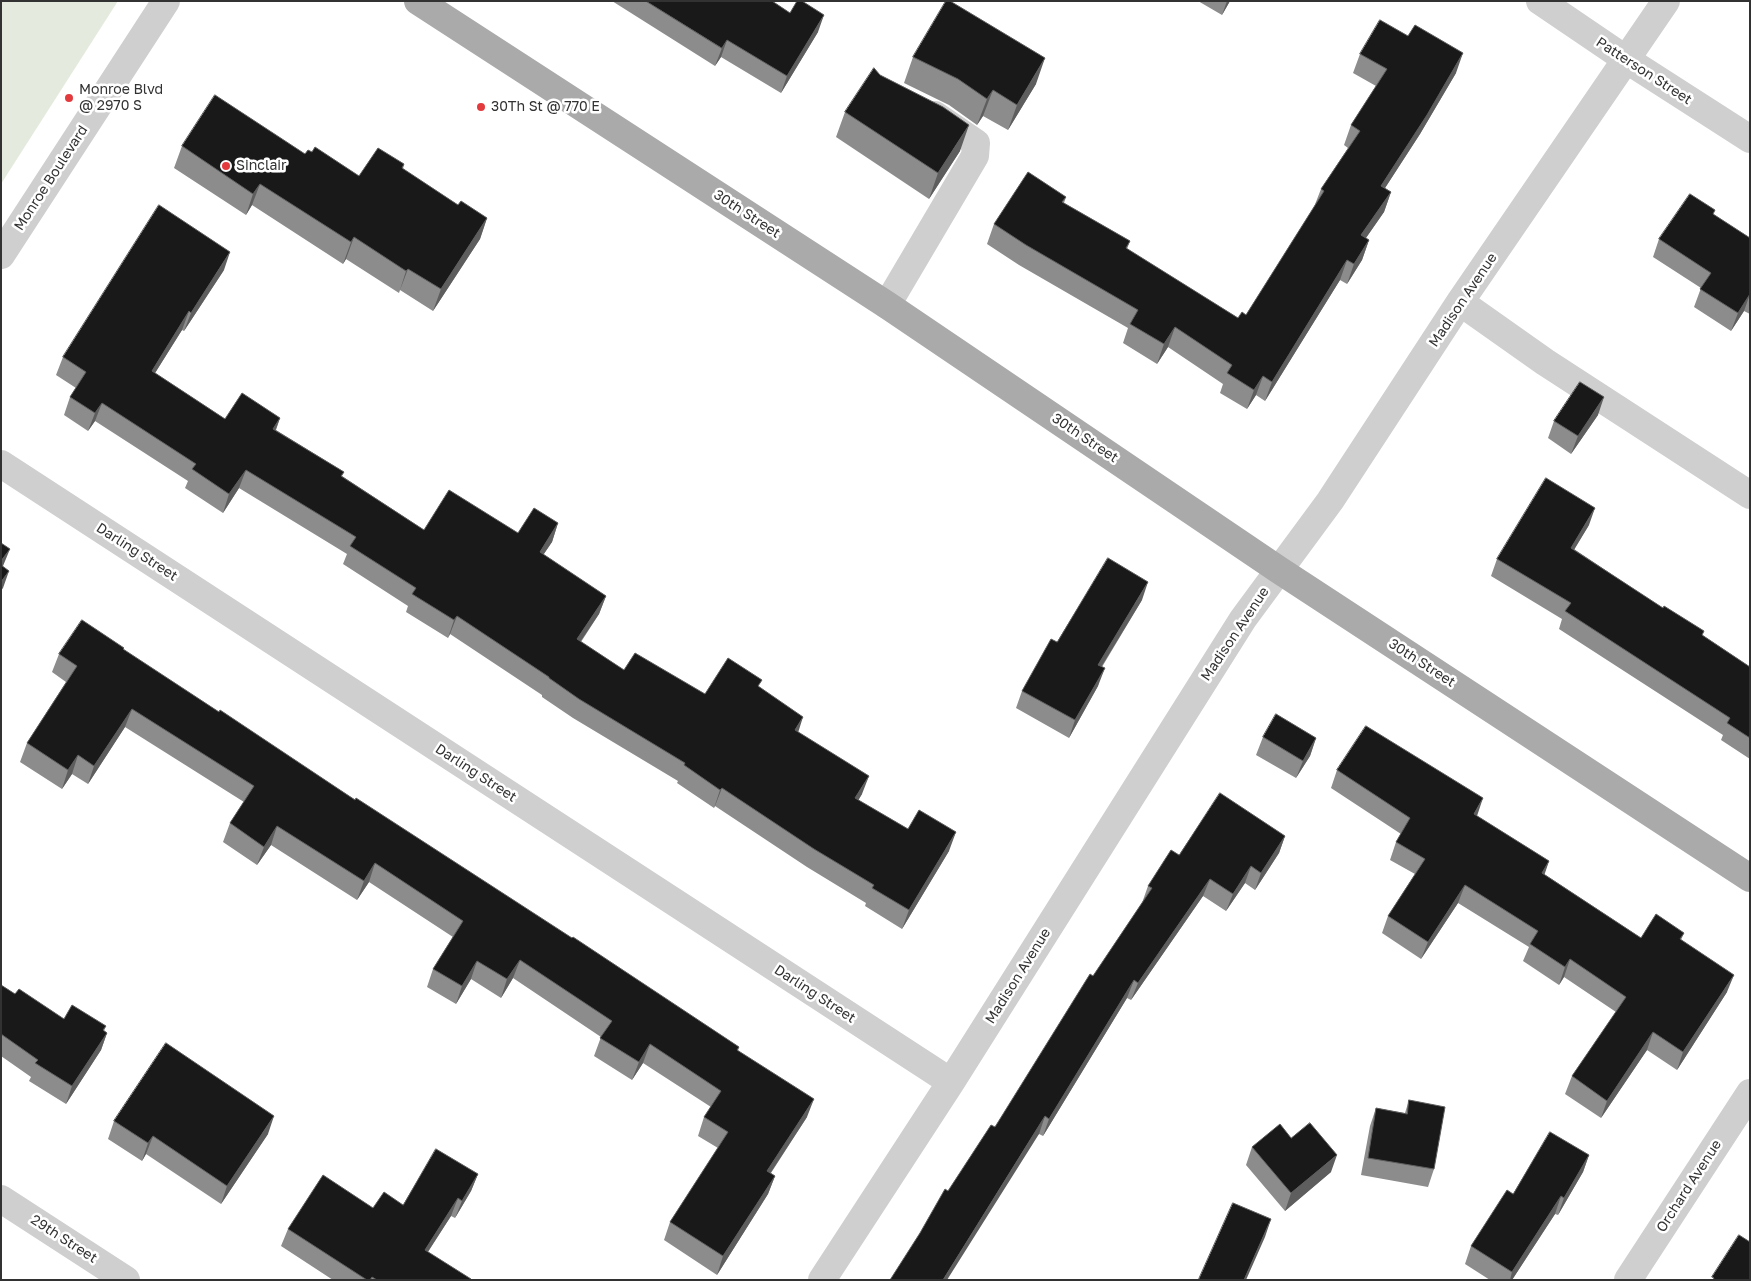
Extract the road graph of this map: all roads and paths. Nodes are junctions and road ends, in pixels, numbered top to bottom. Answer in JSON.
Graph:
{"nodes":[{"id":1,"x":166,"y":1,"type":"edge"},
{"id":2,"x":418,"y":1,"type":"edge"},
{"id":3,"x":1540,"y":1,"type":"edge"},
{"id":4,"x":1666,"y":1,"type":"edge"},
{"id":5,"x":1627,"y":60,"type":"junction"},
{"id":6,"x":910,"y":103,"type":"edge"},
{"id":7,"x":1750,"y":139,"type":"edge"},
{"id":8,"x":1,"y":255,"type":"edge"},
{"id":9,"x":1460,"y":302,"type":"junction"},
{"id":10,"x":887,"y":305,"type":"junction"},
{"id":11,"x":1,"y":464,"type":"edge"},
{"id":12,"x":1750,"y":495,"type":"edge"},
{"id":13,"x":1279,"y":570,"type":"junction"},
{"id":14,"x":1750,"y":878,"type":"edge"},
{"id":15,"x":951,"y":1082,"type":"junction"},
{"id":16,"x":1750,"y":1093,"type":"edge"},
{"id":17,"x":1,"y":1199,"type":"edge"},
{"id":18,"x":90,"y":1270,"type":"edge"},
{"id":19,"x":126,"y":1280,"type":"edge"},
{"id":20,"x":822,"y":1280,"type":"edge"},
{"id":21,"x":1628,"y":1280,"type":"edge"}],
"edges":[{"from":1,"to":8,"type":"street","name":"Monroe Boulevard"},
{"from":2,"to":10,"type":"main road","name":"30th Street"},
{"from":3,"to":5,"type":"street","name":"Patterson Street"},
{"from":4,"to":5,"type":"street","name":"Madison Avenue"},
{"from":5,"to":7,"type":"street","name":"Patterson Street"},
{"from":5,"to":9,"type":"street","name":"Madison Avenue"},
{"from":6,"to":10,"type":"street"},
{"from":9,"to":12,"type":"street"},
{"from":9,"to":13,"type":"street","name":"Madison Avenue"},
{"from":10,"to":13,"type":"main road","name":"30th Street"},
{"from":11,"to":15,"type":"street","name":"Darling Street"},
{"from":13,"to":14,"type":"main road","name":"30th Street"},
{"from":13,"to":15,"type":"street","name":"Madison Avenue"},
{"from":15,"to":20,"type":"street","name":"Madison Avenue"},
{"from":16,"to":21,"type":"street","name":"Orchard Avenue"},
{"from":17,"to":18,"type":"street","name":"29th Street"},
{"from":18,"to":19,"type":"street","name":"29th Street"}]}
